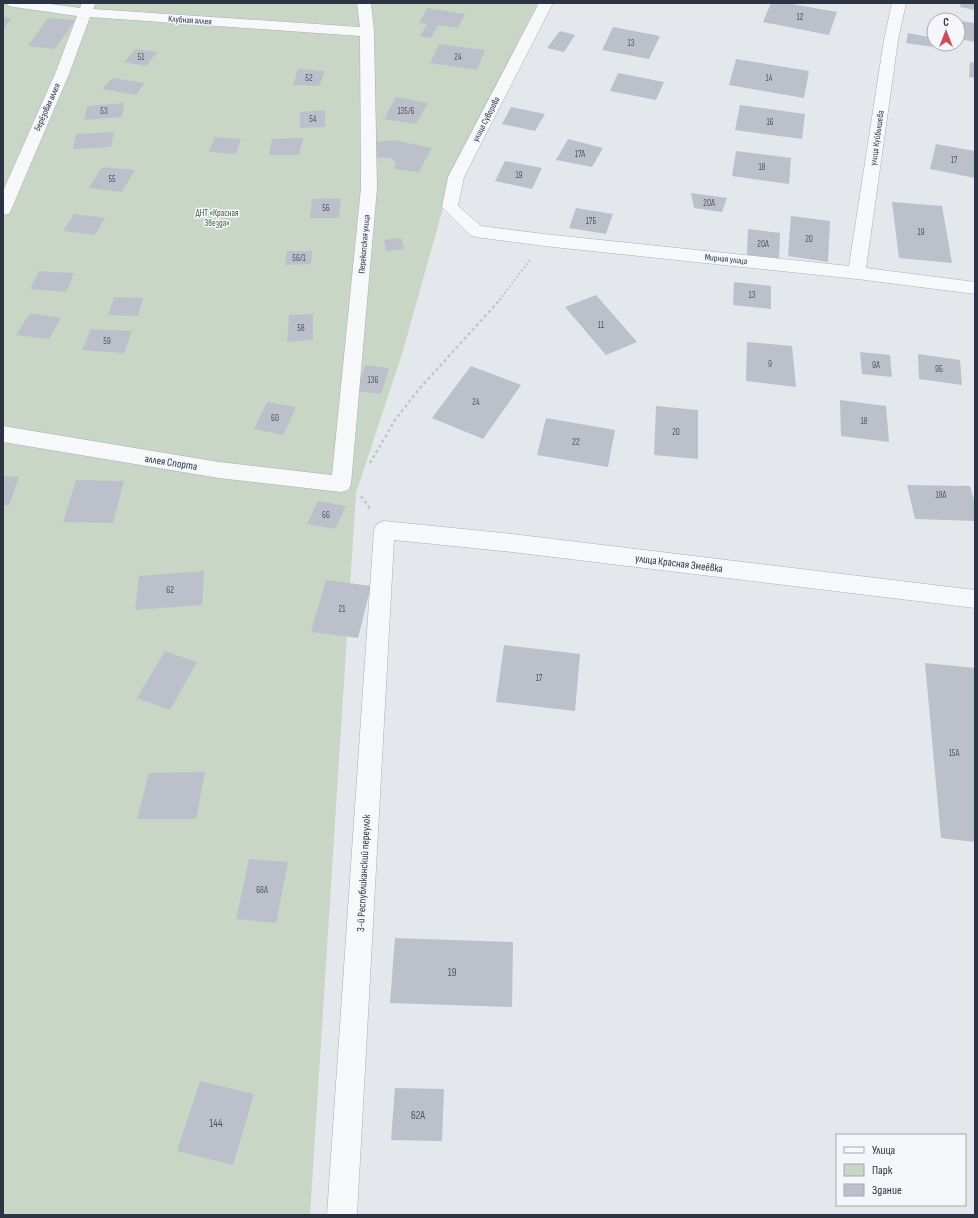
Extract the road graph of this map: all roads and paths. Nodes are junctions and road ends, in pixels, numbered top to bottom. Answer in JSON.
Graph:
{"nodes":[{"id":1,"x":14,"y":3,"type":"edge"},
{"id":2,"x":364,"y":3,"type":"edge"},
{"id":3,"x":546,"y":3,"type":"edge"},
{"id":4,"x":899,"y":3,"type":"edge"},
{"id":5,"x":87,"y":8,"type":"edge"},
{"id":6,"x":367,"y":32,"type":"junction"},
{"id":7,"x":3,"y":210,"type":"edge"},
{"id":8,"x":476,"y":231,"type":"joint"},
{"id":9,"x":544,"y":240,"type":"junction"},
{"id":10,"x":857,"y":273,"type":"junction"},
{"id":11,"x":975,"y":288,"type":"edge"},
{"id":12,"x":3,"y":434,"type":"edge"},
{"id":13,"x":367,"y":467,"type":"dead end"},
{"id":14,"x":341,"y":484,"type":"joint"},
{"id":15,"x":359,"y":493,"type":"dead end"},
{"id":16,"x":384,"y":530,"type":"junction"},
{"id":17,"x":975,"y":599,"type":"edge"},
{"id":18,"x":342,"y":1215,"type":"edge"}],
"edges":[{"from":1,"to":5,"type":"street","name":"Клубная аллея"},
{"from":2,"to":6,"type":"street","name":"Перекопская улица"},
{"from":3,"to":8,"type":"street","name":"улица Суворова"},
{"from":4,"to":10,"type":"street","name":"улица Куйбышева"},
{"from":5,"to":6,"type":"street","name":"Клубная аллея"},
{"from":5,"to":7,"type":"street","name":"Берёзовая аллея"},
{"from":6,"to":14,"type":"street","name":"Перекопская улица"},
{"from":8,"to":9,"type":"street","name":"Мирная улица"},
{"from":9,"to":10,"type":"street","name":"Мирная улица"},
{"from":9,"to":13,"type":"path"},
{"from":10,"to":11,"type":"street","name":"Мирная улица"},
{"from":12,"to":14,"type":"street","name":"аллея Спорта"},
{"from":15,"to":16,"type":"path"},
{"from":16,"to":17,"type":"street","name":"улица Красная Змеёвка"},
{"from":16,"to":18,"type":"street","name":"3-й Республиканский переулок"}]}
